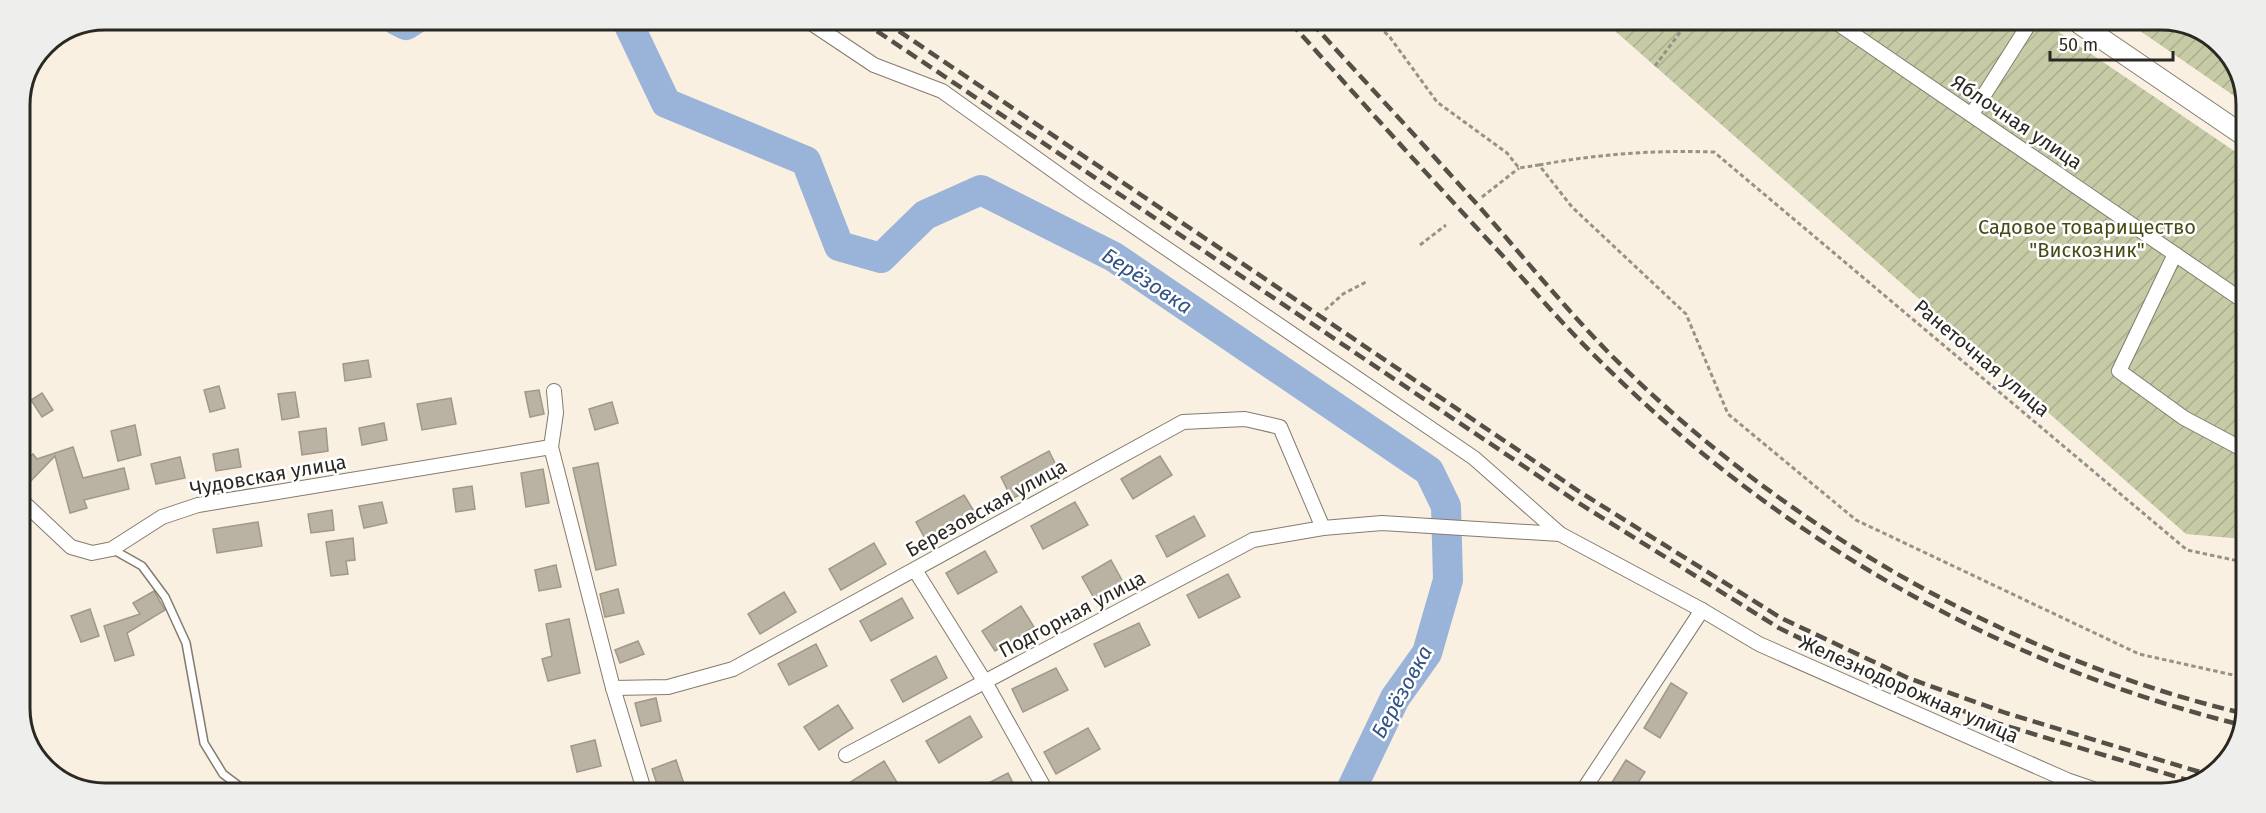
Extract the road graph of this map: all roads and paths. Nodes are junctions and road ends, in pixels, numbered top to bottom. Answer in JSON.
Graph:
{"nodes":[{"id":1,"x":822,"y":30,"type":"edge"},
{"id":2,"x":1382,"y":30,"type":"edge"},
{"id":3,"x":1682,"y":30,"type":"edge"},
{"id":4,"x":1847,"y":30,"type":"edge"},
{"id":5,"x":2025,"y":30,"type":"edge"},
{"id":6,"x":2089,"y":30,"type":"edge"},
{"id":7,"x":1655,"y":66,"type":"dead end"},
{"id":8,"x":1972,"y":114,"type":"junction"},
{"id":9,"x":2236,"y":129,"type":"edge"},
{"id":10,"x":1539,"y":165,"type":"junction"},
{"id":11,"x":1519,"y":168,"type":"junction"},
{"id":12,"x":1482,"y":197,"type":"dead end"},
{"id":13,"x":1446,"y":225,"type":"dead end"},
{"id":14,"x":1420,"y":245,"type":"dead end"},
{"id":15,"x":2175,"y":254,"type":"junction"},
{"id":16,"x":1366,"y":282,"type":"dead end"},
{"id":17,"x":2236,"y":296,"type":"edge"},
{"id":18,"x":1325,"y":310,"type":"dead end"},
{"id":19,"x":554,"y":391,"type":"dead end"},
{"id":20,"x":2236,"y":446,"type":"edge"},
{"id":21,"x":551,"y":447,"type":"junction"},
{"id":22,"x":30,"y":508,"type":"edge"},
{"id":23,"x":1323,"y":528,"type":"junction"},
{"id":24,"x":1560,"y":534,"type":"junction"},
{"id":25,"x":112,"y":549,"type":"junction"},
{"id":26,"x":2236,"y":560,"type":"edge"},
{"id":27,"x":915,"y":570,"type":"junction"},
{"id":28,"x":1702,"y":610,"type":"junction"},
{"id":29,"x":2236,"y":676,"type":"edge"},
{"id":30,"x":985,"y":682,"type":"junction"},
{"id":31,"x":613,"y":688,"type":"junction"},
{"id":32,"x":846,"y":755,"type":"dead end"},
{"id":33,"x":235,"y":783,"type":"edge"},
{"id":34,"x":642,"y":783,"type":"edge"},
{"id":35,"x":1042,"y":783,"type":"edge"},
{"id":36,"x":1588,"y":783,"type":"edge"},
{"id":37,"x":2076,"y":783,"type":"edge"}],
"edges":[{"from":1,"to":24,"type":"street"},
{"from":2,"to":11,"type":"path"},
{"from":3,"to":7,"type":"path"},
{"from":4,"to":8,"type":"street","name":"Яблочная улица"},
{"from":5,"to":8,"type":"street"},
{"from":6,"to":9,"type":"street"},
{"from":8,"to":15,"type":"street","name":"Яблочная улица"},
{"from":10,"to":11,"type":"path"},
{"from":10,"to":26,"type":"path","name":"Ранеточная улица"},
{"from":10,"to":29,"type":"path"},
{"from":11,"to":12,"type":"path"},
{"from":13,"to":14,"type":"path"},
{"from":15,"to":17,"type":"street","name":"Яблочная улица"},
{"from":15,"to":20,"type":"street"},
{"from":16,"to":18,"type":"path"},
{"from":19,"to":21,"type":"street"},
{"from":21,"to":25,"type":"street","name":"Чудовская улица"},
{"from":21,"to":31,"type":"street"},
{"from":22,"to":25,"type":"street","name":"Чудовская улица"},
{"from":23,"to":24,"type":"street","name":"Подгорная улица"},
{"from":23,"to":27,"type":"street","name":"Березовская улица"},
{"from":23,"to":30,"type":"street","name":"Подгорная улица"},
{"from":24,"to":28,"type":"street","name":"Железнодорожная улица"},
{"from":25,"to":33,"type":"lane"},
{"from":27,"to":30,"type":"street"},
{"from":27,"to":31,"type":"street","name":"Березовская улица"},
{"from":28,"to":36,"type":"street"},
{"from":28,"to":37,"type":"street","name":"Железнодорожная улица"},
{"from":30,"to":32,"type":"street","name":"Подгорная улица"},
{"from":30,"to":35,"type":"street"},
{"from":31,"to":34,"type":"street"}]}
